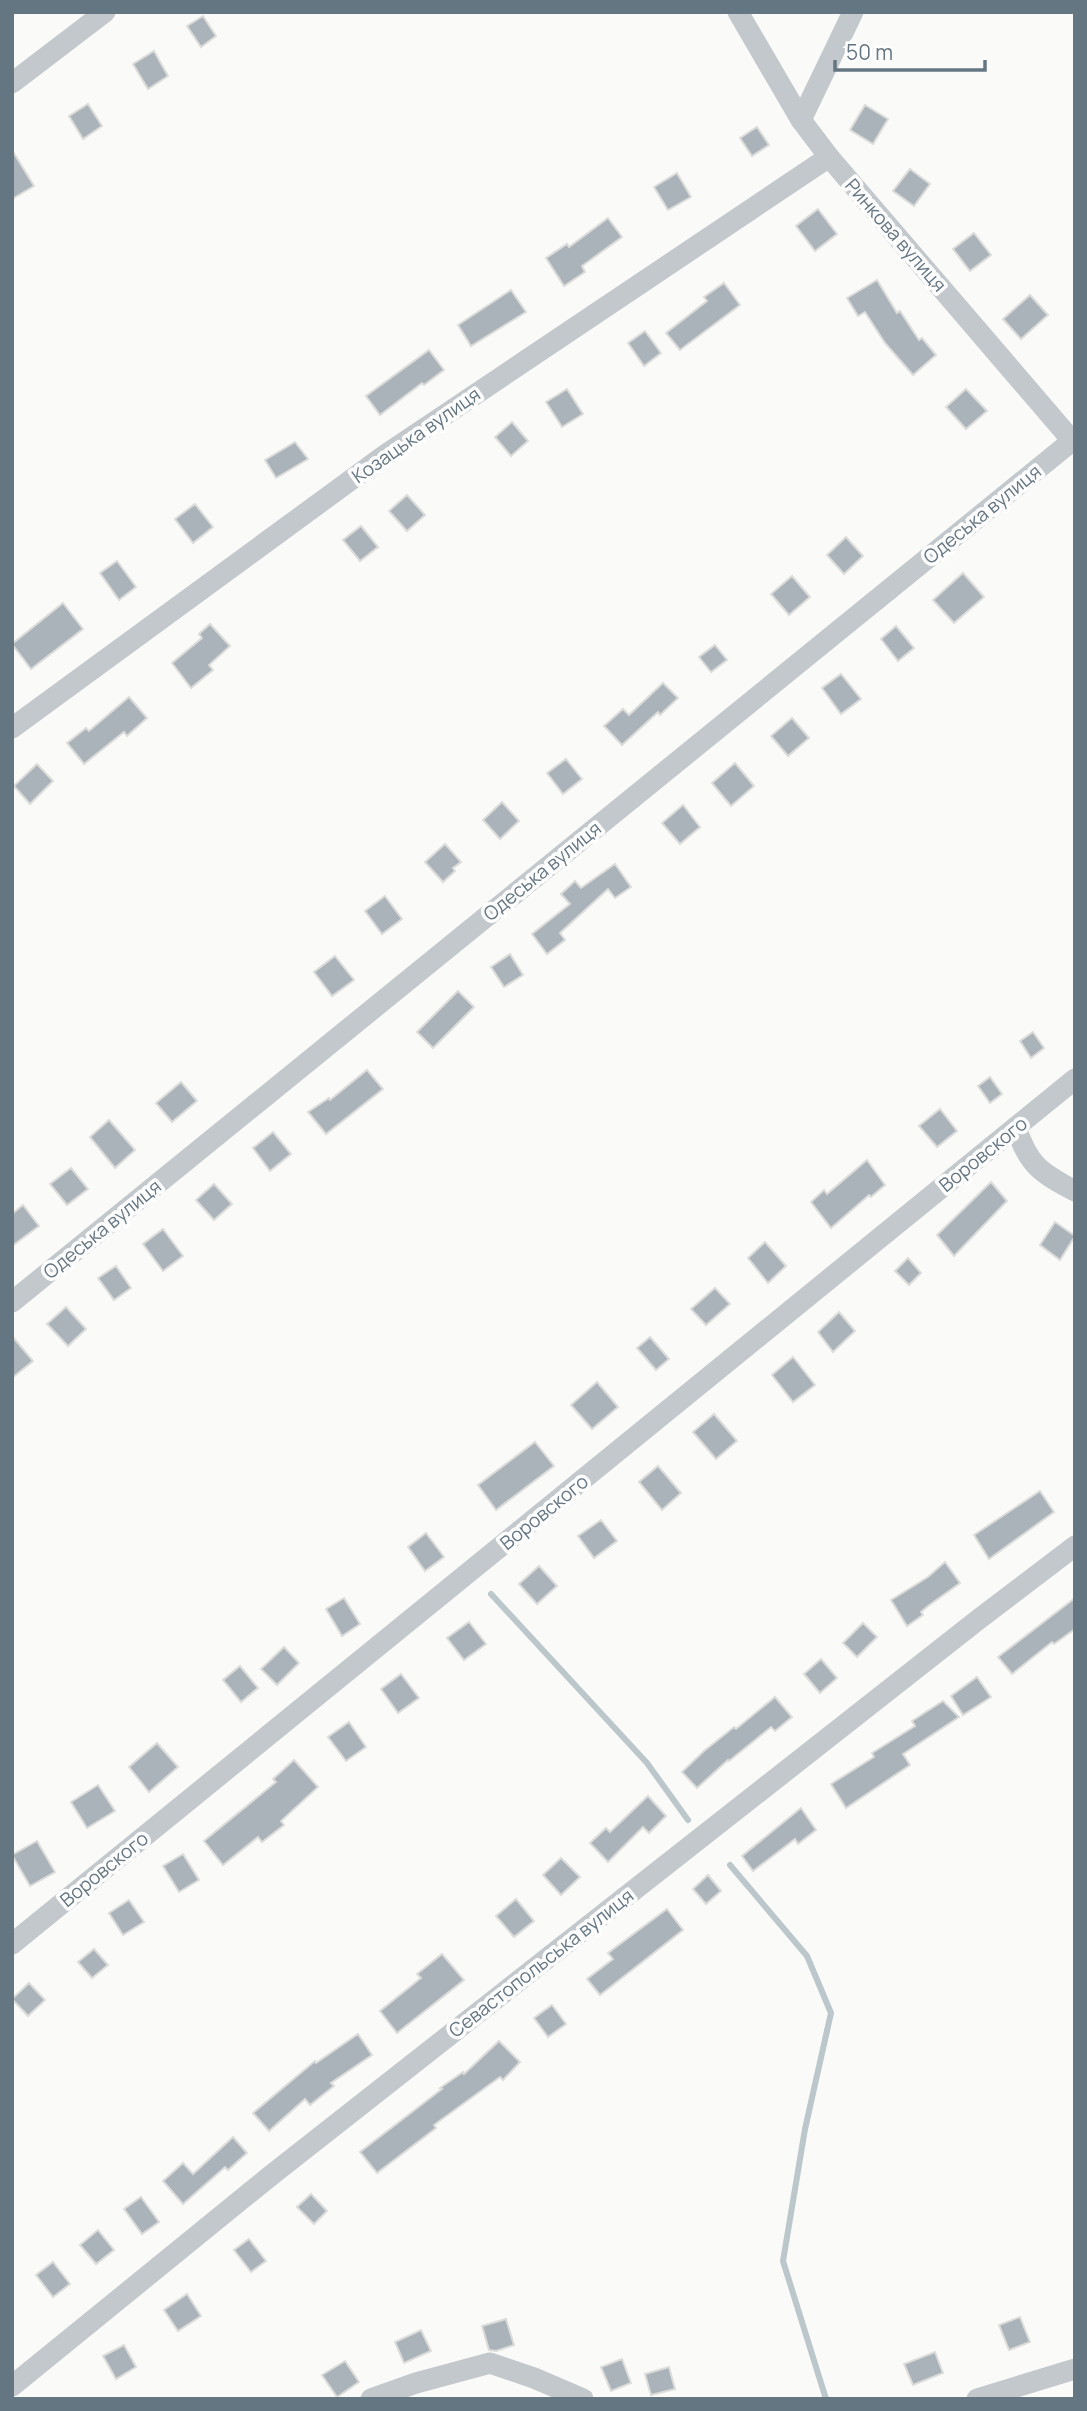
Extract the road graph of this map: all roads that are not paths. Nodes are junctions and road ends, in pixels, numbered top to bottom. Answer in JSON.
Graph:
{"nodes":[{"id":1,"x":105,"y":12,"type":"edge"},
{"id":2,"x":738,"y":12,"type":"edge"},
{"id":3,"x":853,"y":12,"type":"edge"},
{"id":4,"x":12,"y":83,"type":"edge"},
{"id":5,"x":801,"y":120,"type":"junction"},
{"id":6,"x":829,"y":157,"type":"junction"},
{"id":7,"x":1074,"y":442,"type":"edge"},
{"id":8,"x":12,"y":728,"type":"edge"},
{"id":9,"x":1075,"y":1079,"type":"edge"},
{"id":10,"x":1016,"y":1127,"type":"junction"},
{"id":11,"x":1075,"y":1191,"type":"edge"},
{"id":12,"x":12,"y":1302,"type":"edge"},
{"id":13,"x":1075,"y":1546,"type":"edge"},
{"id":14,"x":12,"y":1944,"type":"edge"},
{"id":15,"x":1075,"y":2369,"type":"edge"},
{"id":16,"x":12,"y":2386,"type":"edge"},
{"id":17,"x":371,"y":2399,"type":"edge"},
{"id":18,"x":583,"y":2399,"type":"edge"},
{"id":19,"x":977,"y":2399,"type":"edge"}],
"edges":[{"from":1,"to":4,"type":"street"},
{"from":2,"to":5,"type":"street","name":"Ринкова вулиця"},
{"from":3,"to":5,"type":"street"},
{"from":5,"to":6,"type":"street","name":"Ринкова вулиця"},
{"from":6,"to":7,"type":"street","name":"Ринкова вулиця"},
{"from":6,"to":8,"type":"street","name":"Козацька вулиця"},
{"from":7,"to":12,"type":"street","name":"Одеська вулиця"},
{"from":9,"to":10,"type":"street","name":"Воровского"},
{"from":10,"to":11,"type":"street"},
{"from":10,"to":14,"type":"street","name":"Воровского"},
{"from":13,"to":16,"type":"street","name":"Севастопольська вулиця"},
{"from":15,"to":19,"type":"street"},
{"from":17,"to":18,"type":"street"}]}
